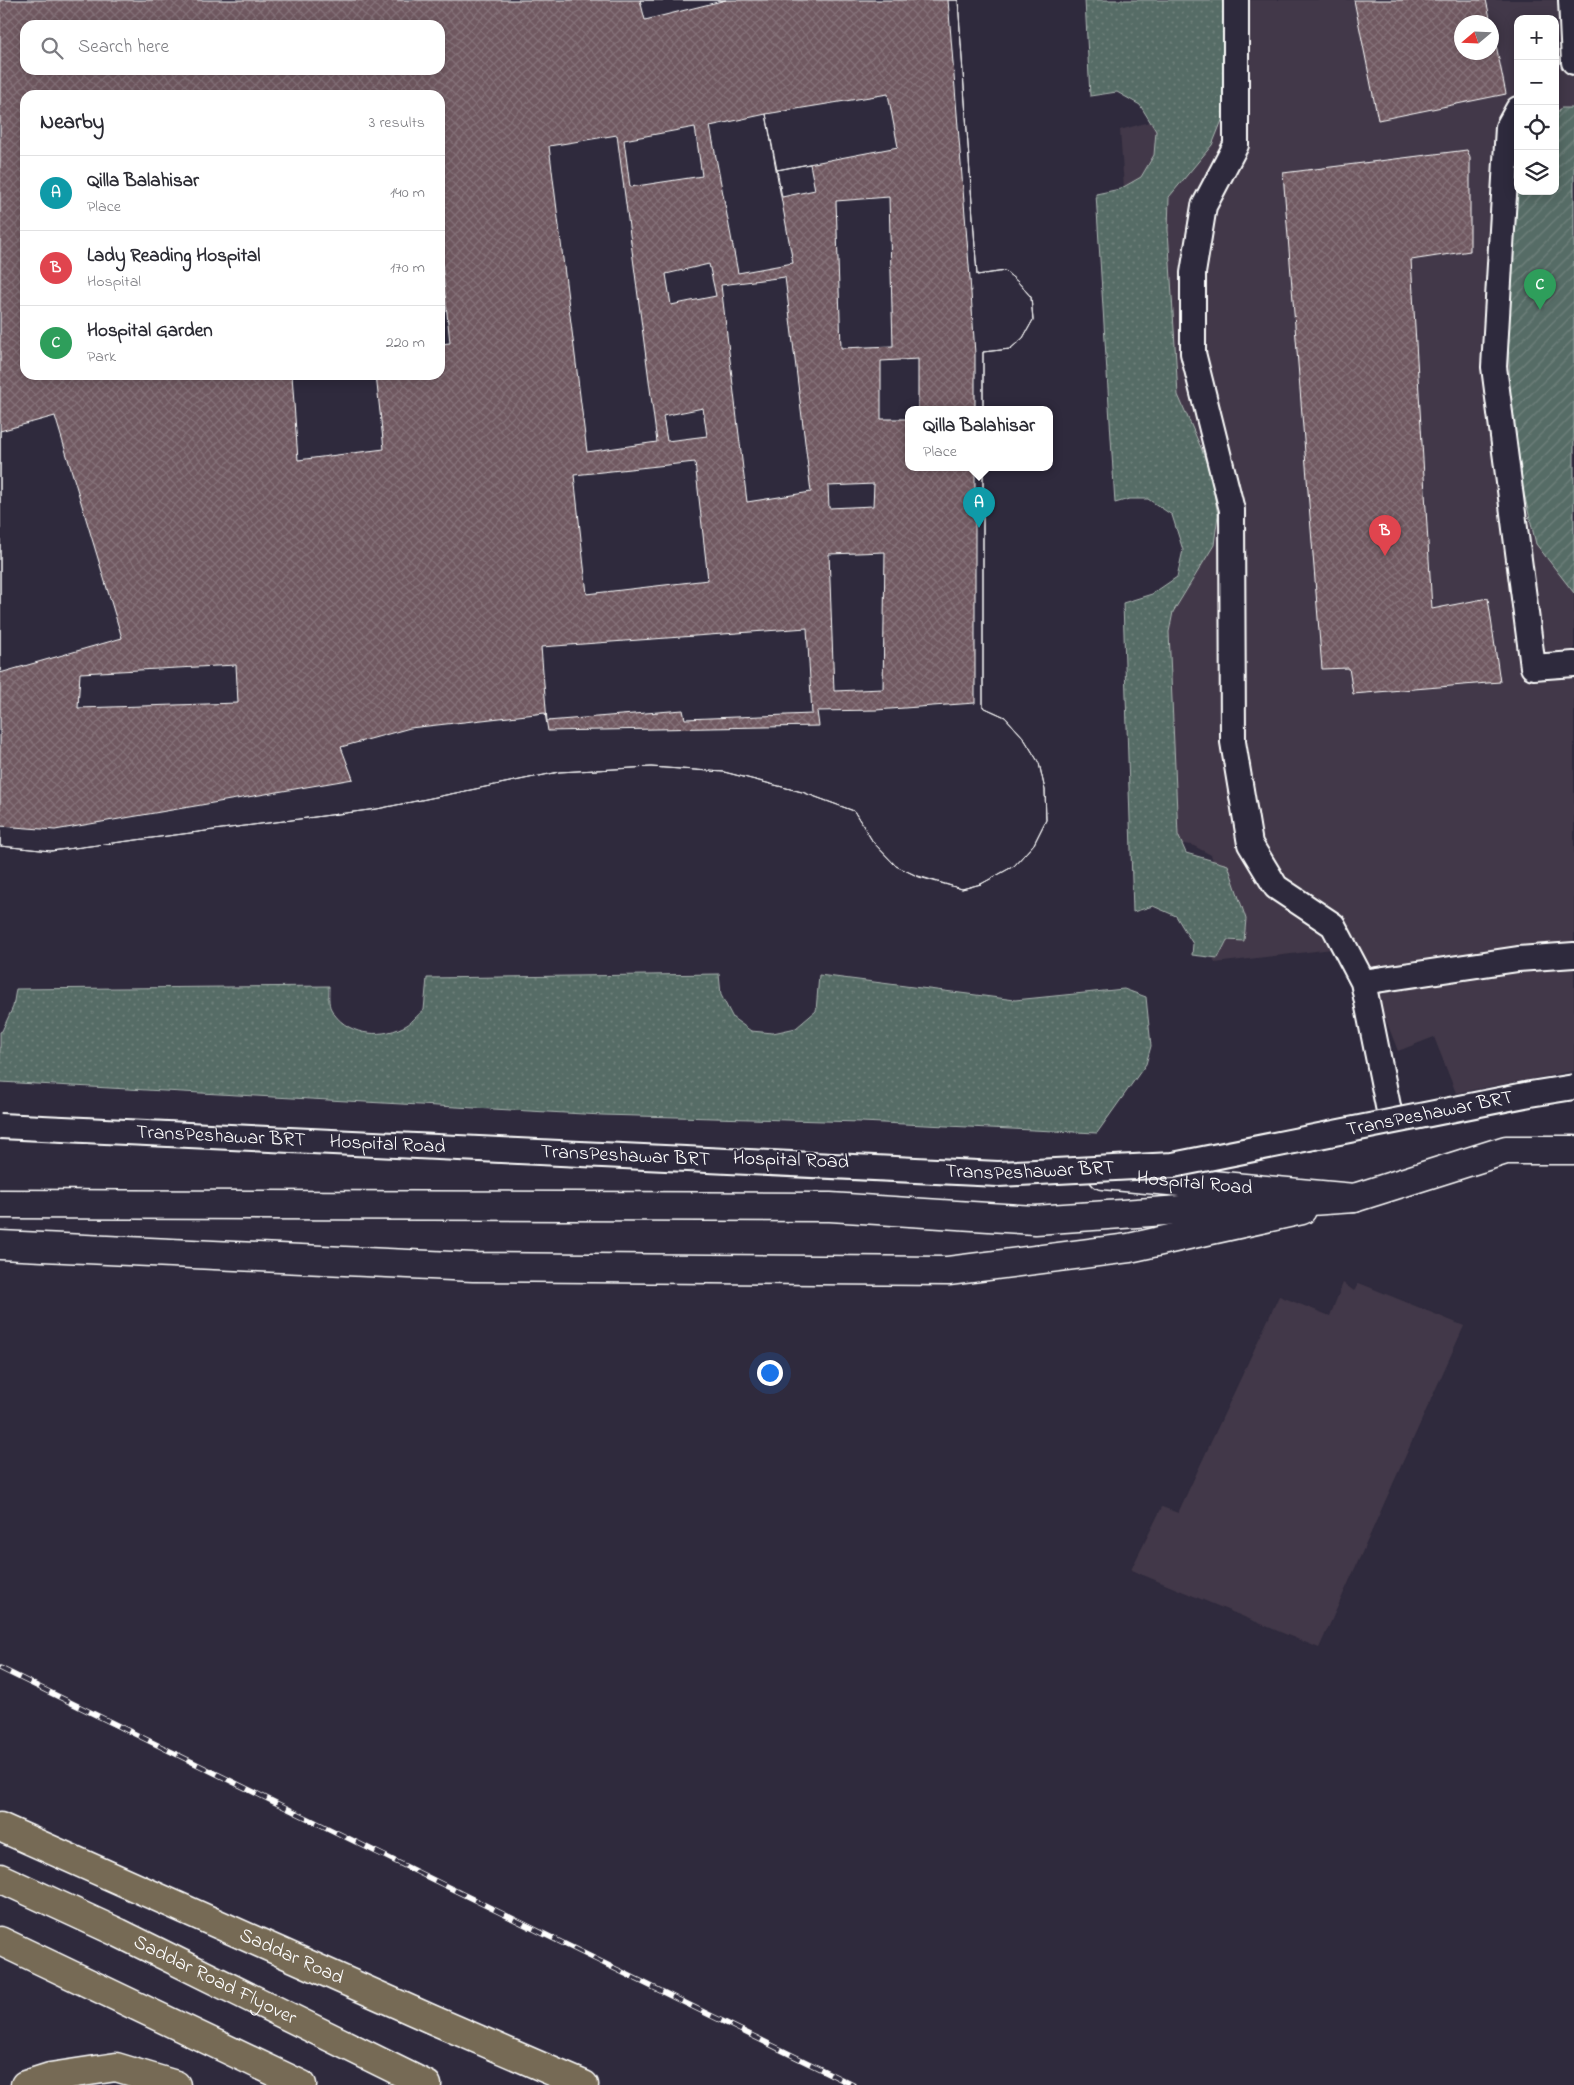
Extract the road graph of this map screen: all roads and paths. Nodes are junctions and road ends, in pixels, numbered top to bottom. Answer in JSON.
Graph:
{"nodes":[{"id":1,"x":1236,"y":0,"type":"edge"},
{"id":2,"x":1571,"y":0,"type":"edge"},
{"id":3,"x":1574,"y":62,"type":"edge"},
{"id":4,"x":1559,"y":70,"type":"edge"},
{"id":5,"x":1514,"y":116,"type":"edge"},
{"id":6,"x":1574,"y":664,"type":"edge"},
{"id":7,"x":1574,"y":955,"type":"edge"},
{"id":8,"x":1363,"y":982,"type":"junction"},
{"id":9,"x":1574,"y":1087,"type":"edge"},
{"id":10,"x":1391,"y":1121,"type":"junction"},
{"id":11,"x":0,"y":1126,"type":"edge"},
{"id":12,"x":0,"y":1133,"type":"edge"},
{"id":13,"x":1574,"y":1150,"type":"edge"},
{"id":14,"x":1354,"y":1198,"type":"junction"},
{"id":15,"x":0,"y":1204,"type":"edge"},
{"id":16,"x":0,"y":1245,"type":"edge"},
{"id":17,"x":0,"y":1827,"type":"edge"},
{"id":18,"x":0,"y":1878,"type":"edge"},
{"id":19,"x":0,"y":1941,"type":"edge"},
{"id":20,"x":26,"y":2085,"type":"edge"},
{"id":21,"x":176,"y":2085,"type":"edge"},
{"id":22,"x":302,"y":2085,"type":"edge"},
{"id":23,"x":427,"y":2085,"type":"edge"},
{"id":24,"x":584,"y":2085,"type":"edge"}],
"edges":[{"from":1,"to":8,"type":"lane"},
{"from":2,"to":3,"type":"lane"},
{"from":3,"to":4,"type":"lane"},
{"from":5,"to":6,"type":"lane"},
{"from":7,"to":8,"type":"lane"},
{"from":8,"to":10,"type":"lane"},
{"from":9,"to":10,"type":"lane","name":"TransPeshawar BRT","bridge":true},
{"from":10,"to":11,"type":"lane","name":"TransPeshawar BRT","bridge":true},
{"from":12,"to":14,"type":"street","name":"Hospital Road"},
{"from":13,"to":14,"type":"street","name":"Hospital Road"},
{"from":14,"to":15,"type":"street"},
{"from":14,"to":16,"type":"street"},
{"from":17,"to":24,"type":"main road","name":"Saddar Road"},
{"from":18,"to":23,"type":"main road","name":"Saddar Road Flyover"},
{"from":19,"to":22,"type":"main road"},
{"from":20,"to":21,"type":"main road"}]}
